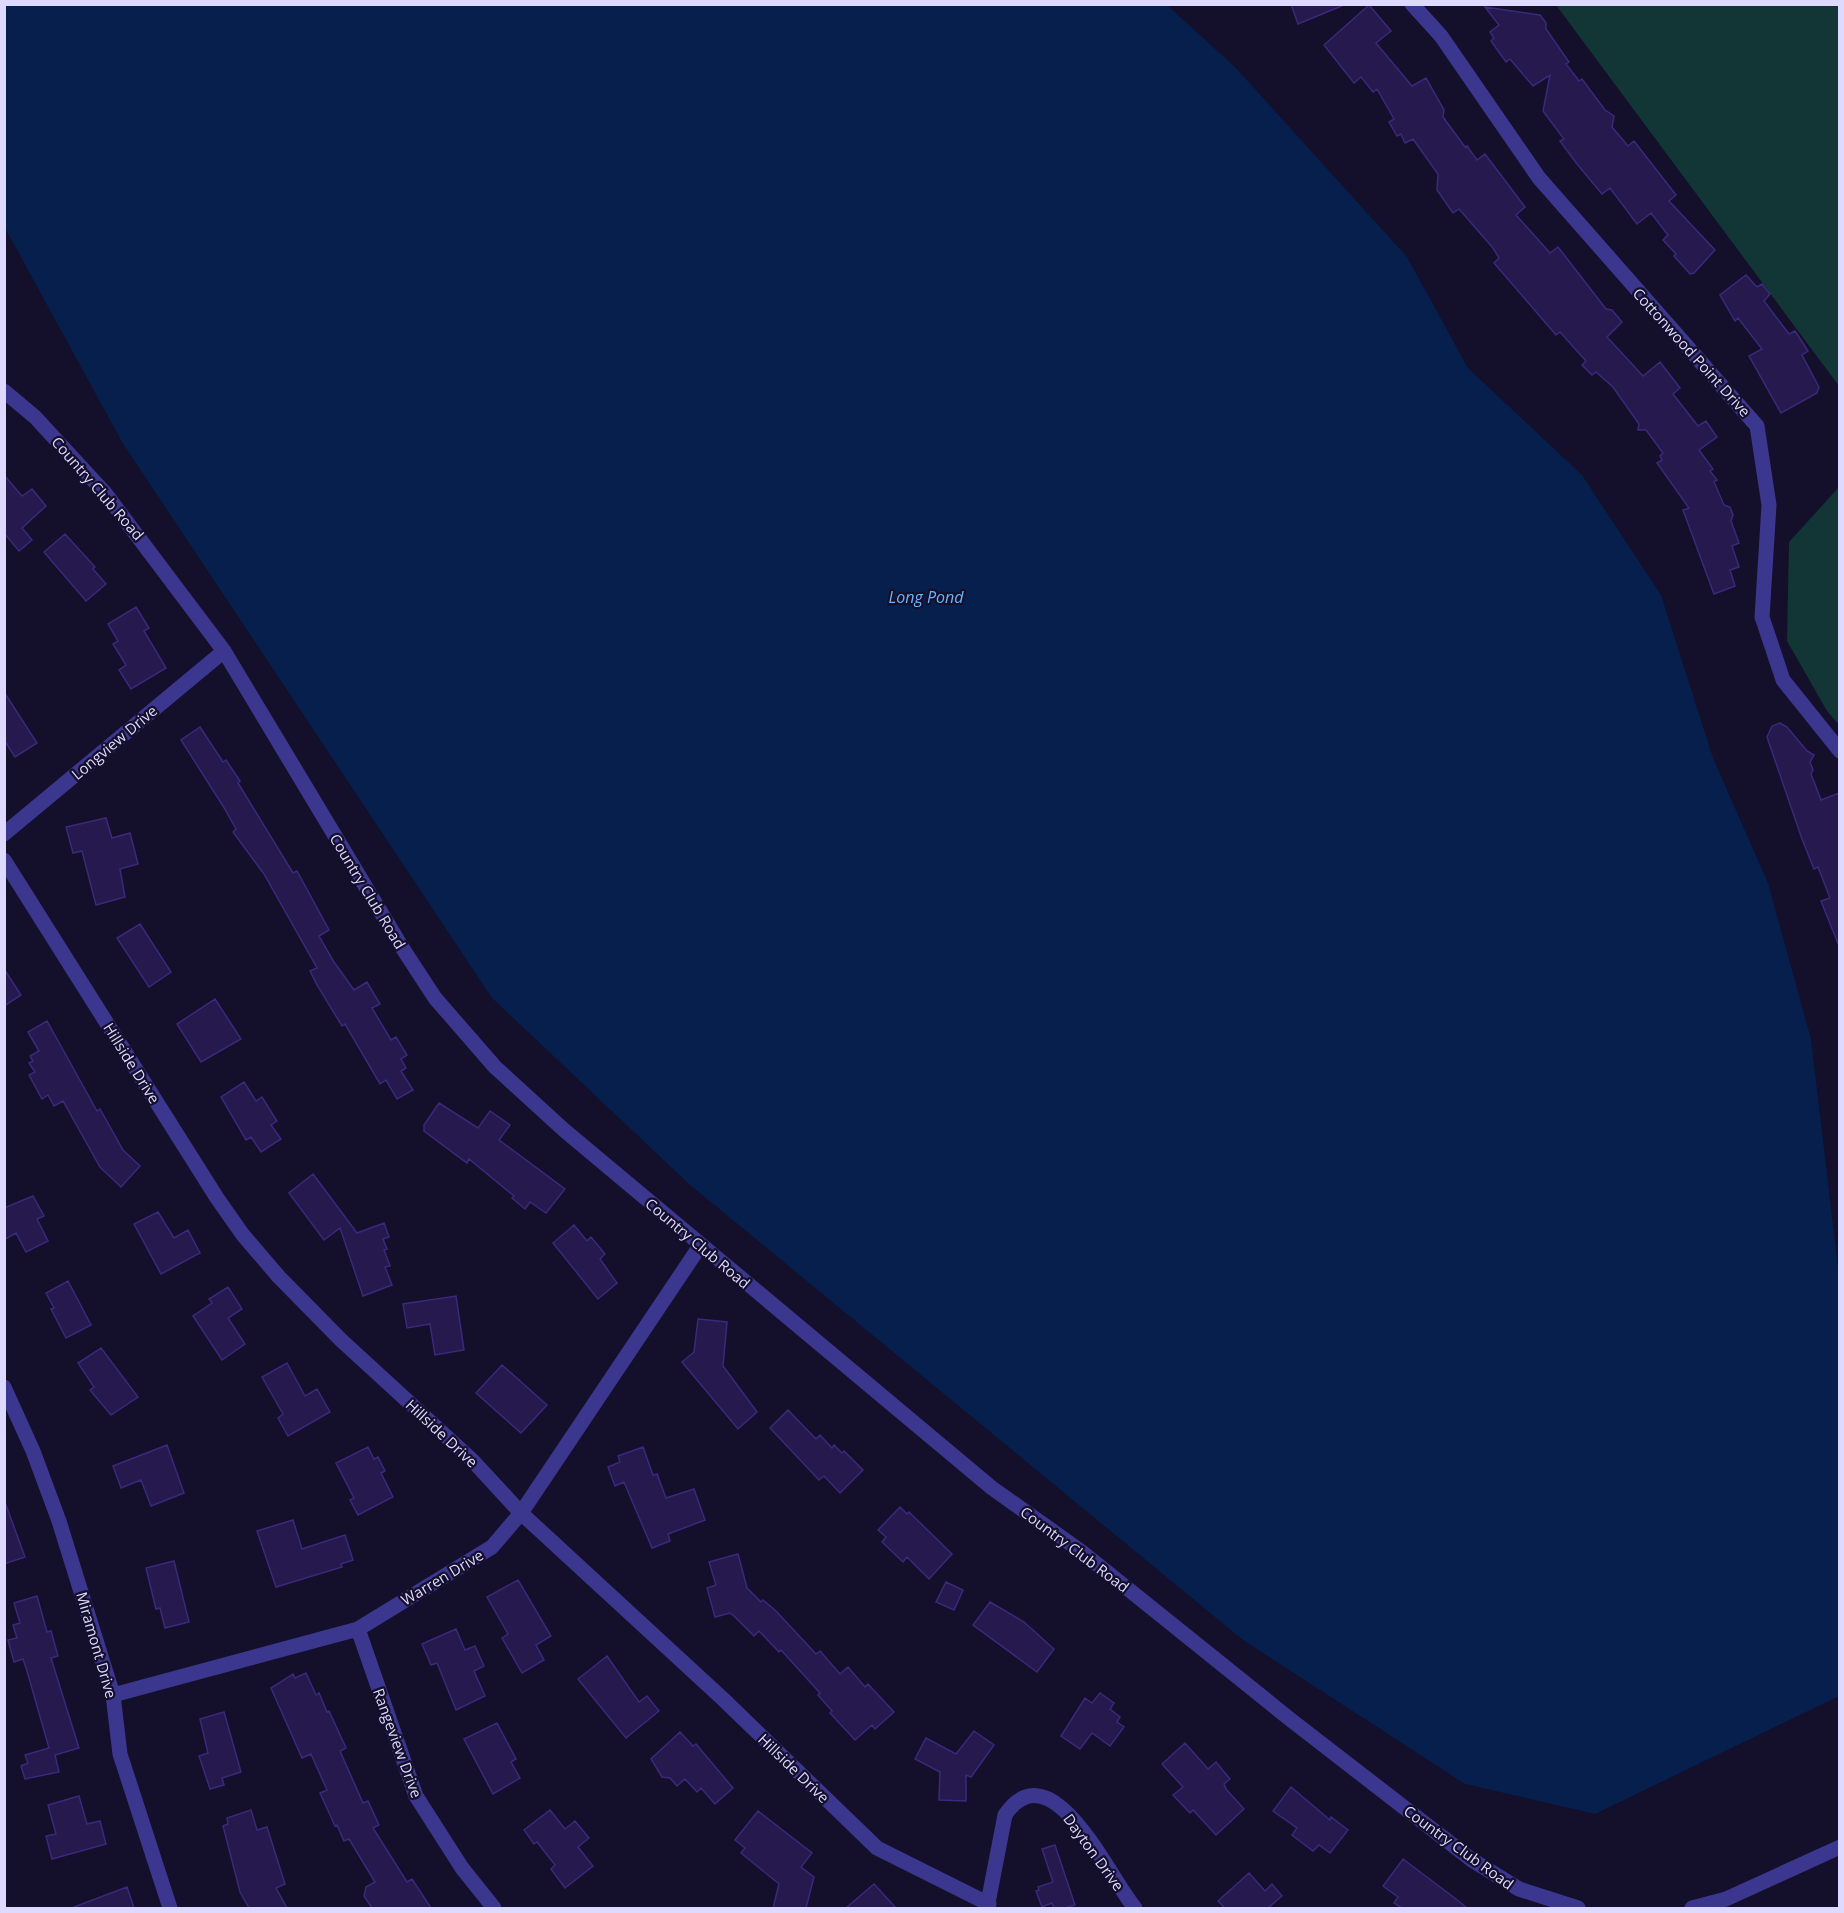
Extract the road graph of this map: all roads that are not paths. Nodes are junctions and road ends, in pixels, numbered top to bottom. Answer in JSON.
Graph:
{"nodes":[{"id":1,"x":1412,"y":4,"type":"edge"},
{"id":2,"x":4,"y":391,"type":"edge"},
{"id":3,"x":224,"y":651,"type":"junction"},
{"id":4,"x":1839,"y":751,"type":"edge"},
{"id":5,"x":4,"y":834,"type":"edge"},
{"id":6,"x":4,"y":860,"type":"edge"},
{"id":7,"x":700,"y":1246,"type":"junction"},
{"id":8,"x":4,"y":1387,"type":"edge"},
{"id":9,"x":521,"y":1513,"type":"junction"},
{"id":10,"x":358,"y":1629,"type":"junction"},
{"id":11,"x":113,"y":1695,"type":"junction"},
{"id":12,"x":1839,"y":1847,"type":"edge"},
{"id":13,"x":988,"y":1906,"type":"edge"},
{"id":14,"x":170,"y":1908,"type":"edge"},
{"id":15,"x":494,"y":1908,"type":"edge"},
{"id":16,"x":1135,"y":1908,"type":"edge"},
{"id":17,"x":1578,"y":1908,"type":"edge"},
{"id":18,"x":1692,"y":1908,"type":"edge"}],
"edges":[{"from":1,"to":4,"type":"street","name":"Cottonwood Point Drive"},
{"from":2,"to":3,"type":"street","name":"Country Club Road"},
{"from":3,"to":5,"type":"street","name":"Longview Drive"},
{"from":3,"to":7,"type":"street","name":"Country Club Road"},
{"from":6,"to":9,"type":"street","name":"Hillside Drive"},
{"from":7,"to":9,"type":"street","name":"Warren Drive"},
{"from":7,"to":17,"type":"street","name":"Country Club Road"},
{"from":8,"to":11,"type":"street","name":"Miramont Drive"},
{"from":9,"to":10,"type":"street","name":"Warren Drive"},
{"from":9,"to":13,"type":"street","name":"Hillside Drive"},
{"from":10,"to":11,"type":"street","name":"Warren Drive"},
{"from":10,"to":15,"type":"street","name":"Rangeview Drive"},
{"from":11,"to":14,"type":"street","name":"Miramont Drive"},
{"from":12,"to":18,"type":"street"},
{"from":13,"to":16,"type":"street","name":"Dayton Drive"}]}
